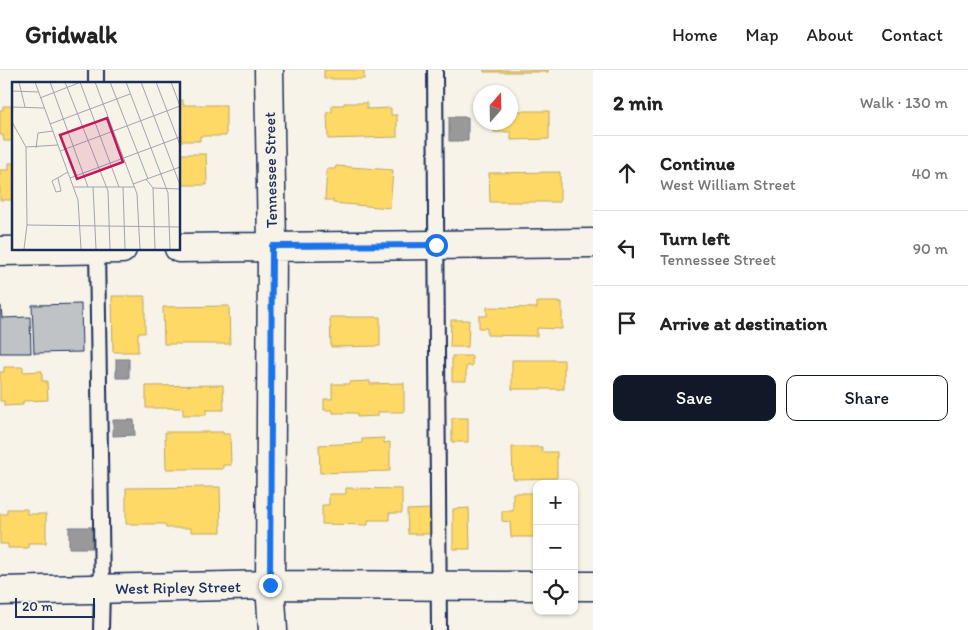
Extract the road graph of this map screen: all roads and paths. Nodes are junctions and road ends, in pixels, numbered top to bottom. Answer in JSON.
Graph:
{"nodes":[{"id":1,"x":269,"y":70,"type":"edge"},
{"id":2,"x":435,"y":70,"type":"edge"},
{"id":3,"x":593,"y":243,"type":"edge"},
{"id":4,"x":436,"y":245,"type":"junction"},
{"id":5,"x":272,"y":246,"type":"junction"},
{"id":6,"x":180,"y":248,"type":"edge"},
{"id":7,"x":48,"y":250,"type":"edge"},
{"id":8,"x":97,"y":250,"type":"edge"},
{"id":9,"x":0,"y":251,"type":"edge"},
{"id":10,"x":270,"y":585,"type":"junction"},
{"id":11,"x":439,"y":586,"type":"junction"},
{"id":12,"x":533,"y":586,"type":"edge"},
{"id":13,"x":578,"y":586,"type":"edge"},
{"id":14,"x":593,"y":586,"type":"edge"},
{"id":15,"x":102,"y":588,"type":"junction"},
{"id":16,"x":0,"y":591,"type":"edge"},
{"id":17,"x":101,"y":630,"type":"edge"},
{"id":18,"x":273,"y":630,"type":"edge"},
{"id":19,"x":439,"y":630,"type":"edge"}],
"edges":[{"from":1,"to":5,"type":"street","name":"Tennessee Street"},
{"from":2,"to":4,"type":"lane"},
{"from":3,"to":4,"type":"street"},
{"from":4,"to":5,"type":"street"},
{"from":4,"to":11,"type":"lane"},
{"from":5,"to":6,"type":"street"},
{"from":5,"to":10,"type":"street","name":"Tennessee Street"},
{"from":7,"to":9,"type":"street"},
{"from":8,"to":15,"type":"lane"},
{"from":10,"to":11,"type":"street","name":"West Ripley Street"},
{"from":10,"to":15,"type":"street","name":"West Ripley Street"},
{"from":10,"to":18,"type":"street","name":"Tennessee Street"},
{"from":11,"to":12,"type":"street","name":"West Ripley Street"},
{"from":11,"to":19,"type":"lane"},
{"from":13,"to":14,"type":"street"},
{"from":15,"to":16,"type":"street","name":"West Ripley Street"},
{"from":15,"to":17,"type":"lane"}]}
